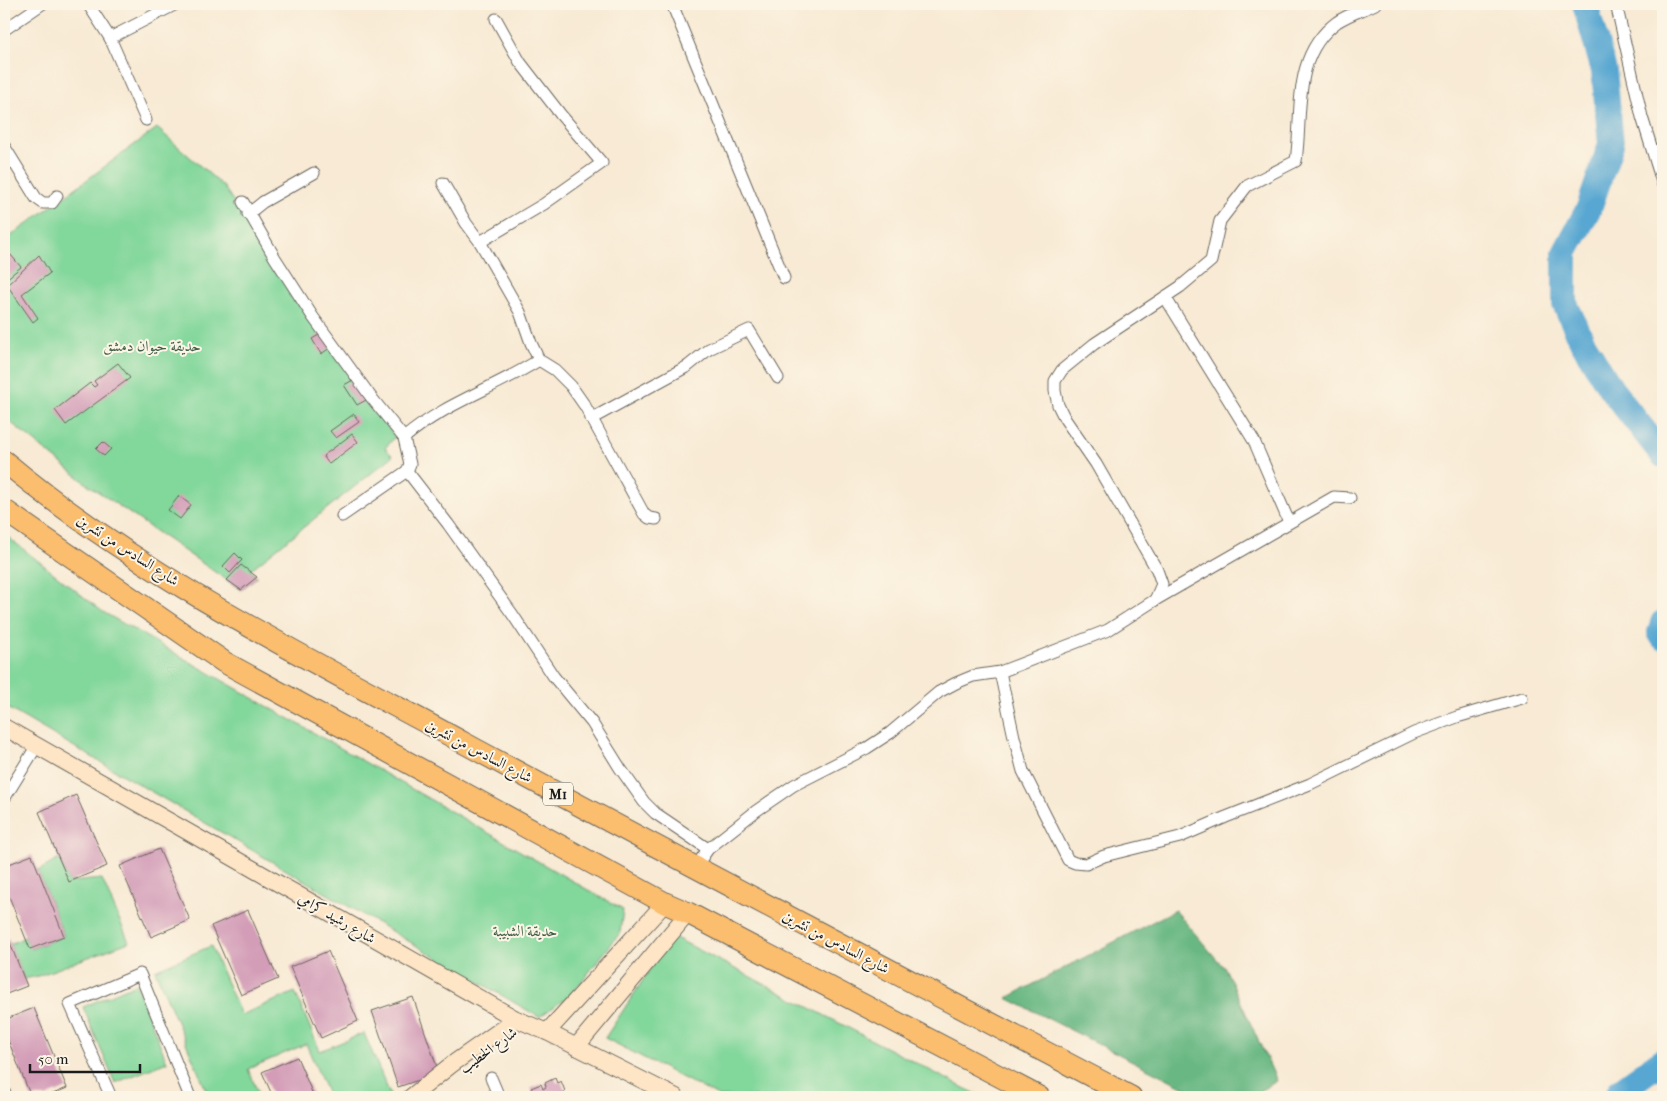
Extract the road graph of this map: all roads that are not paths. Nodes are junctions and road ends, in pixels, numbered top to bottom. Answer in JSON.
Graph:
{"nodes":[{"id":1,"x":42,"y":4,"type":"edge"},
{"id":2,"x":88,"y":4,"type":"edge"},
{"id":3,"x":176,"y":4,"type":"edge"},
{"id":4,"x":672,"y":4,"type":"edge"},
{"id":5,"x":1376,"y":4,"type":"edge"},
{"id":6,"x":1616,"y":4,"type":"edge"},
{"id":7,"x":496,"y":19,"type":"dead end"},
{"id":8,"x":4,"y":30,"type":"edge"},
{"id":9,"x":110,"y":38,"type":"junction"},
{"id":10,"x":146,"y":120,"type":"dead end"},
{"id":11,"x":4,"y":146,"type":"edge"},
{"id":12,"x":314,"y":173,"type":"dead end"},
{"id":13,"x":443,"y":183,"type":"dead end"},
{"id":14,"x":1663,"y":185,"type":"edge"},
{"id":15,"x":57,"y":196,"type":"dead end"},
{"id":16,"x":243,"y":202,"type":"dead end"},
{"id":17,"x":248,"y":214,"type":"junction"},
{"id":18,"x":480,"y":242,"type":"junction"},
{"id":19,"x":784,"y":278,"type":"dead end"},
{"id":20,"x":1165,"y":296,"type":"junction"},
{"id":21,"x":539,"y":360,"type":"junction"},
{"id":22,"x":778,"y":378,"type":"dead end"},
{"id":23,"x":591,"y":418,"type":"junction"},
{"id":24,"x":404,"y":438,"type":"junction"},
{"id":25,"x":4,"y":461,"type":"edge"},
{"id":26,"x":407,"y":471,"type":"junction"},
{"id":27,"x":1350,"y":498,"type":"dead end"},
{"id":28,"x":4,"y":510,"type":"edge"},
{"id":29,"x":342,"y":516,"type":"dead end"},
{"id":30,"x":656,"y":519,"type":"dead end"},
{"id":31,"x":1289,"y":522,"type":"junction"},
{"id":32,"x":1155,"y":600,"type":"junction"},
{"id":33,"x":1000,"y":672,"type":"junction"},
{"id":34,"x":1522,"y":698,"type":"dead end"},
{"id":35,"x":4,"y":727,"type":"edge"},
{"id":36,"x":36,"y":747,"type":"junction"},
{"id":37,"x":4,"y":799,"type":"edge"},
{"id":38,"x":708,"y":849,"type":"junction"},
{"id":39,"x":695,"y":868,"type":"junction"},
{"id":40,"x":665,"y":903,"type":"junction"},
{"id":41,"x":688,"y":913,"type":"junction"},
{"id":42,"x":521,"y":1021,"type":"junction"},
{"id":43,"x":548,"y":1032,"type":"junction"},
{"id":44,"x":576,"y":1047,"type":"junction"},
{"id":45,"x":491,"y":1078,"type":"dead end"},
{"id":46,"x":4,"y":1091,"type":"edge"},
{"id":47,"x":417,"y":1093,"type":"edge"},
{"id":48,"x":6,"y":1097,"type":"edge"},
{"id":49,"x":111,"y":1097,"type":"edge"},
{"id":50,"x":190,"y":1097,"type":"edge"},
{"id":51,"x":499,"y":1097,"type":"edge"},
{"id":52,"x":676,"y":1097,"type":"edge"},
{"id":53,"x":1039,"y":1097,"type":"edge"},
{"id":54,"x":1131,"y":1097,"type":"edge"}],
"edges":[{"from":1,"to":8,"type":"street"},
{"from":2,"to":9,"type":"street"},
{"from":3,"to":9,"type":"street"},
{"from":4,"to":19,"type":"street"},
{"from":5,"to":20,"type":"street"},
{"from":6,"to":14,"type":"street"},
{"from":7,"to":18,"type":"street"},
{"from":9,"to":10,"type":"street"},
{"from":11,"to":15,"type":"street"},
{"from":12,"to":17,"type":"street"},
{"from":13,"to":18,"type":"street"},
{"from":16,"to":17,"type":"street"},
{"from":17,"to":24,"type":"street"},
{"from":18,"to":21,"type":"street"},
{"from":20,"to":31,"type":"street"},
{"from":20,"to":32,"type":"street"},
{"from":21,"to":23,"type":"street"},
{"from":21,"to":24,"type":"street"},
{"from":22,"to":23,"type":"street"},
{"from":23,"to":30,"type":"street"},
{"from":24,"to":26,"type":"street"},
{"from":25,"to":39,"type":"highway","name":"شارع السادس من تشرين","number":"M1"},
{"from":26,"to":29,"type":"street"},
{"from":26,"to":38,"type":"street"},
{"from":27,"to":31,"type":"street"},
{"from":28,"to":40,"type":"highway"},
{"from":31,"to":32,"type":"street"},
{"from":32,"to":33,"type":"street"},
{"from":33,"to":34,"type":"street"},
{"from":33,"to":38,"type":"street"},
{"from":35,"to":36,"type":"main road","name":"شارع رشيد كرامي"},
{"from":36,"to":37,"type":"street"},
{"from":36,"to":42,"type":"main road","name":"شارع رشيد كرامي"},
{"from":38,"to":39,"type":"street"},
{"from":39,"to":54,"type":"highway","name":"شارع السادس من تشرين","number":"M1"},
{"from":40,"to":41,"type":"highway"},
{"from":40,"to":43,"type":"main road"},
{"from":41,"to":44,"type":"main road"},
{"from":41,"to":53,"type":"highway"},
{"from":42,"to":43,"type":"main road","name":"شارع رشيد كرامي"},
{"from":42,"to":47,"type":"main road","name":"شارع الخطيب"},
{"from":43,"to":44,"type":"main road","name":"شارع رشيد كرامي"},
{"from":44,"to":52,"type":"main road","name":"شارع رشيد كرامي"},
{"from":45,"to":51,"type":"street"},
{"from":46,"to":48,"type":"street"},
{"from":49,"to":50,"type":"street"}]}
